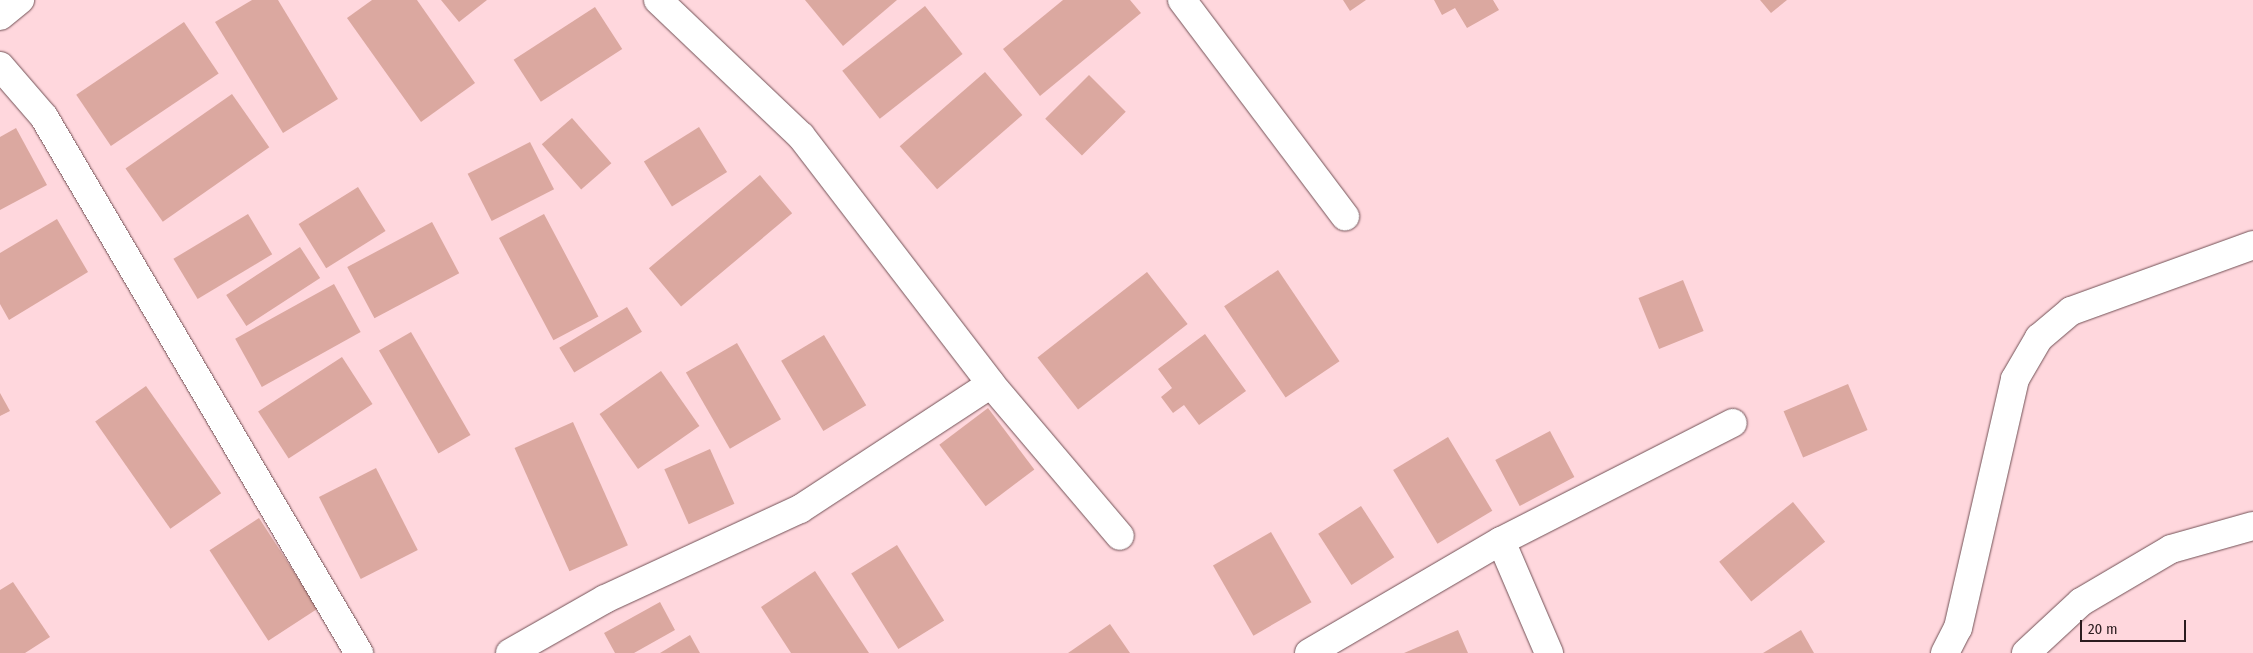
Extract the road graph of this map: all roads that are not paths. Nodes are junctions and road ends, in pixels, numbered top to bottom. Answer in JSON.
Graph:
{"nodes":[{"id":1,"x":20,"y":0,"type":"edge"},
{"id":2,"x":658,"y":0,"type":"edge"},
{"id":3,"x":1182,"y":0,"type":"edge"},
{"id":4,"x":0,"y":16,"type":"edge"},
{"id":5,"x":0,"y":66,"type":"edge"},
{"id":6,"x":1345,"y":216,"type":"dead end"},
{"id":7,"x":2253,"y":245,"type":"edge"},
{"id":8,"x":991,"y":384,"type":"junction"},
{"id":9,"x":1733,"y":423,"type":"dead end"},
{"id":10,"x":2253,"y":526,"type":"edge"},
{"id":11,"x":1120,"y":536,"type":"dead end"},
{"id":12,"x":1501,"y":541,"type":"junction"},
{"id":13,"x":359,"y":653,"type":"edge"},
{"id":14,"x":510,"y":653,"type":"edge"},
{"id":15,"x":1308,"y":653,"type":"edge"},
{"id":16,"x":1549,"y":653,"type":"edge"},
{"id":17,"x":1945,"y":653,"type":"edge"},
{"id":18,"x":2026,"y":653,"type":"edge"}],
"edges":[{"from":1,"to":4,"type":"street"},
{"from":2,"to":8,"type":"street"},
{"from":3,"to":6,"type":"street"},
{"from":5,"to":13,"type":"street"},
{"from":7,"to":17,"type":"street"},
{"from":8,"to":11,"type":"street"},
{"from":8,"to":14,"type":"street"},
{"from":9,"to":12,"type":"street"},
{"from":10,"to":18,"type":"street"},
{"from":12,"to":15,"type":"street"},
{"from":12,"to":16,"type":"street"}]}
